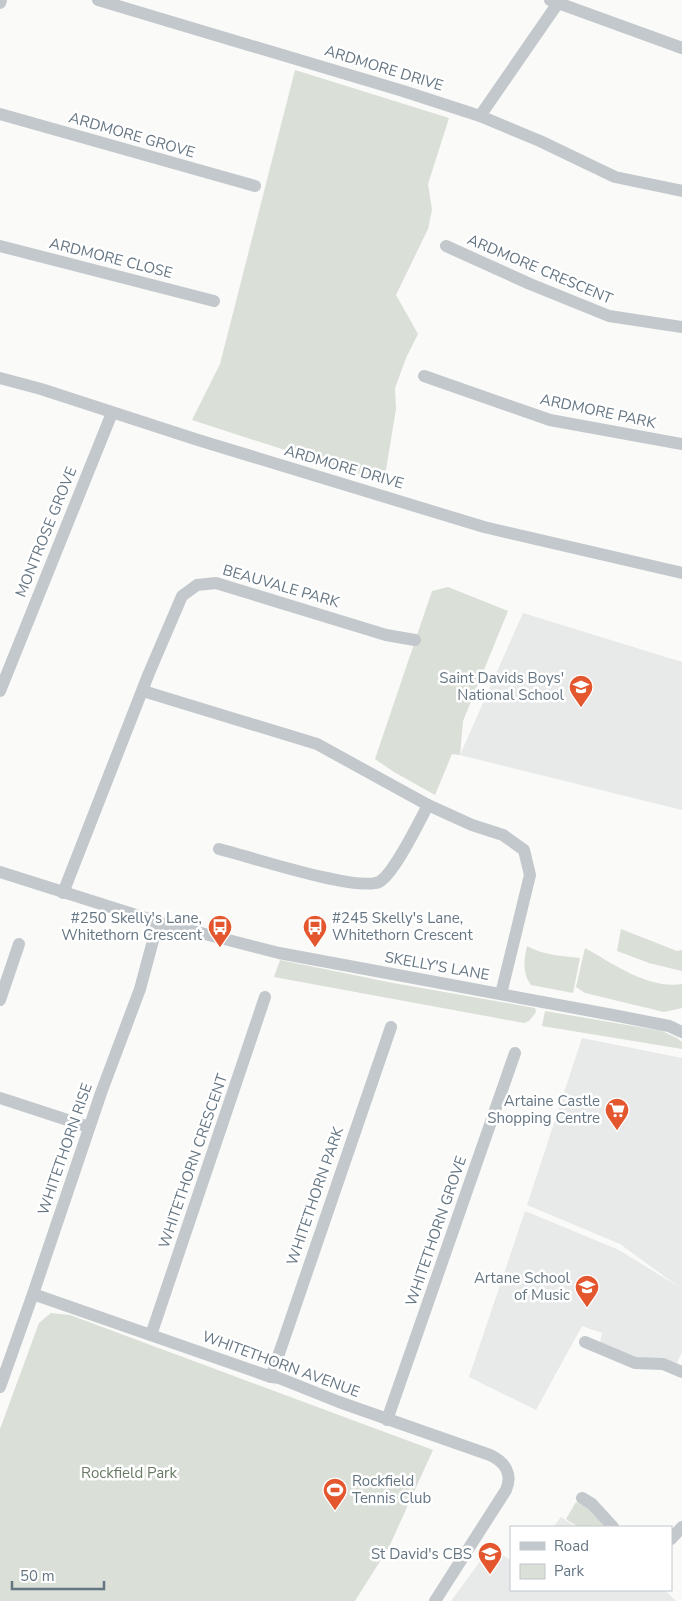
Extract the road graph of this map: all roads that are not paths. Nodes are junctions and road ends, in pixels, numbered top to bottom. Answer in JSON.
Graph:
{"nodes":[{"id":1,"x":98,"y":0,"type":"edge"},
{"id":2,"x":554,"y":2,"type":"edge"},
{"id":3,"x":682,"y":48,"type":"edge"},
{"id":4,"x":0,"y":114,"type":"edge"},
{"id":5,"x":480,"y":116,"type":"junction"},
{"id":6,"x":254,"y":186,"type":"dead end"},
{"id":7,"x":682,"y":191,"type":"edge"},
{"id":8,"x":0,"y":246,"type":"edge"},
{"id":9,"x":446,"y":246,"type":"dead end"},
{"id":10,"x":214,"y":301,"type":"dead end"},
{"id":11,"x":682,"y":327,"type":"edge"},
{"id":12,"x":424,"y":376,"type":"dead end"},
{"id":13,"x":0,"y":378,"type":"edge"},
{"id":14,"x":112,"y":413,"type":"junction"},
{"id":15,"x":682,"y":444,"type":"edge"},
{"id":16,"x":682,"y":573,"type":"edge"},
{"id":17,"x":415,"y":640,"type":"dead end"},
{"id":18,"x":143,"y":690,"type":"junction"},
{"id":19,"x":0,"y":691,"type":"edge"},
{"id":20,"x":428,"y":805,"type":"junction"},
{"id":21,"x":219,"y":849,"type":"dead end"},
{"id":22,"x":0,"y":872,"type":"edge"},
{"id":23,"x":63,"y":893,"type":"junction"},
{"id":24,"x":158,"y":922,"type":"junction"},
{"id":25,"x":19,"y":944,"type":"dead end"},
{"id":26,"x":501,"y":994,"type":"junction"},
{"id":27,"x":265,"y":997,"type":"dead end"},
{"id":28,"x":0,"y":1000,"type":"edge"},
{"id":29,"x":682,"y":1024,"type":"edge"},
{"id":30,"x":391,"y":1026,"type":"dead end"},
{"id":31,"x":669,"y":1026,"type":"junction"},
{"id":32,"x":682,"y":1032,"type":"edge"},
{"id":33,"x":515,"y":1053,"type":"dead end"},
{"id":34,"x":0,"y":1098,"type":"edge"},
{"id":35,"x":89,"y":1126,"type":"junction"},
{"id":36,"x":33,"y":1294,"type":"junction"},
{"id":37,"x":152,"y":1335,"type":"junction"},
{"id":38,"x":585,"y":1342,"type":"dead end"},
{"id":39,"x":682,"y":1372,"type":"edge"},
{"id":40,"x":270,"y":1377,"type":"junction"},
{"id":41,"x":0,"y":1387,"type":"edge"},
{"id":42,"x":387,"y":1420,"type":"junction"},
{"id":43,"x":582,"y":1498,"type":"dead end"},
{"id":44,"x":612,"y":1526,"type":"edge"},
{"id":45,"x":682,"y":1527,"type":"edge"},
{"id":46,"x":672,"y":1538,"type":"edge"},
{"id":47,"x":435,"y":1601,"type":"edge"}],
"edges":[{"from":1,"to":5,"type":"street","name":"ARDMORE DRIVE"},
{"from":2,"to":3,"type":"street"},
{"from":2,"to":5,"type":"street"},
{"from":4,"to":6,"type":"street","name":"ARDMORE GROVE"},
{"from":5,"to":7,"type":"street","name":"ARDMORE DRIVE"},
{"from":8,"to":10,"type":"street","name":"ARDMORE CLOSE"},
{"from":9,"to":11,"type":"street","name":"ARDMORE CRESCENT"},
{"from":12,"to":15,"type":"street","name":"ARDMORE PARK"},
{"from":13,"to":14,"type":"street","name":"ARDMORE DRIVE"},
{"from":14,"to":16,"type":"street","name":"ARDMORE DRIVE"},
{"from":14,"to":19,"type":"street","name":"MONTROSE GROVE"},
{"from":17,"to":18,"type":"street","name":"BEAUVALE PARK"},
{"from":18,"to":20,"type":"street"},
{"from":18,"to":23,"type":"street","name":"BEAUVALE PARK"},
{"from":20,"to":21,"type":"street"},
{"from":20,"to":26,"type":"street"},
{"from":22,"to":23,"type":"street","name":"SKELLY'S LANE"},
{"from":23,"to":24,"type":"street","name":"SKELLY'S LANE"},
{"from":24,"to":26,"type":"street","name":"SKELLY'S LANE"},
{"from":24,"to":35,"type":"street","name":"WHITETHORN RISE"},
{"from":25,"to":28,"type":"street"},
{"from":26,"to":31,"type":"street","name":"SKELLY'S LANE"},
{"from":27,"to":37,"type":"street","name":"WHITETHORN CRESCENT"},
{"from":29,"to":31,"type":"street","name":"SKELLY'S LANE"},
{"from":30,"to":40,"type":"street","name":"WHITETHORN PARK"},
{"from":31,"to":32,"type":"street","name":"SKELLY'S LANE"},
{"from":33,"to":42,"type":"street","name":"WHITETHORN GROVE"},
{"from":34,"to":35,"type":"street"},
{"from":35,"to":36,"type":"street","name":"WHITETHORN RISE"},
{"from":36,"to":37,"type":"street","name":"WHITETHORN AVENUE"},
{"from":36,"to":41,"type":"street","name":"WHITETHORN RISE"},
{"from":37,"to":40,"type":"street","name":"WHITETHORN AVENUE"},
{"from":38,"to":39,"type":"street"},
{"from":40,"to":42,"type":"street","name":"WHITETHORN AVENUE"},
{"from":42,"to":47,"type":"street","name":"WHITETHORN AVENUE"},
{"from":43,"to":44,"type":"street"},
{"from":45,"to":46,"type":"street"}]}
